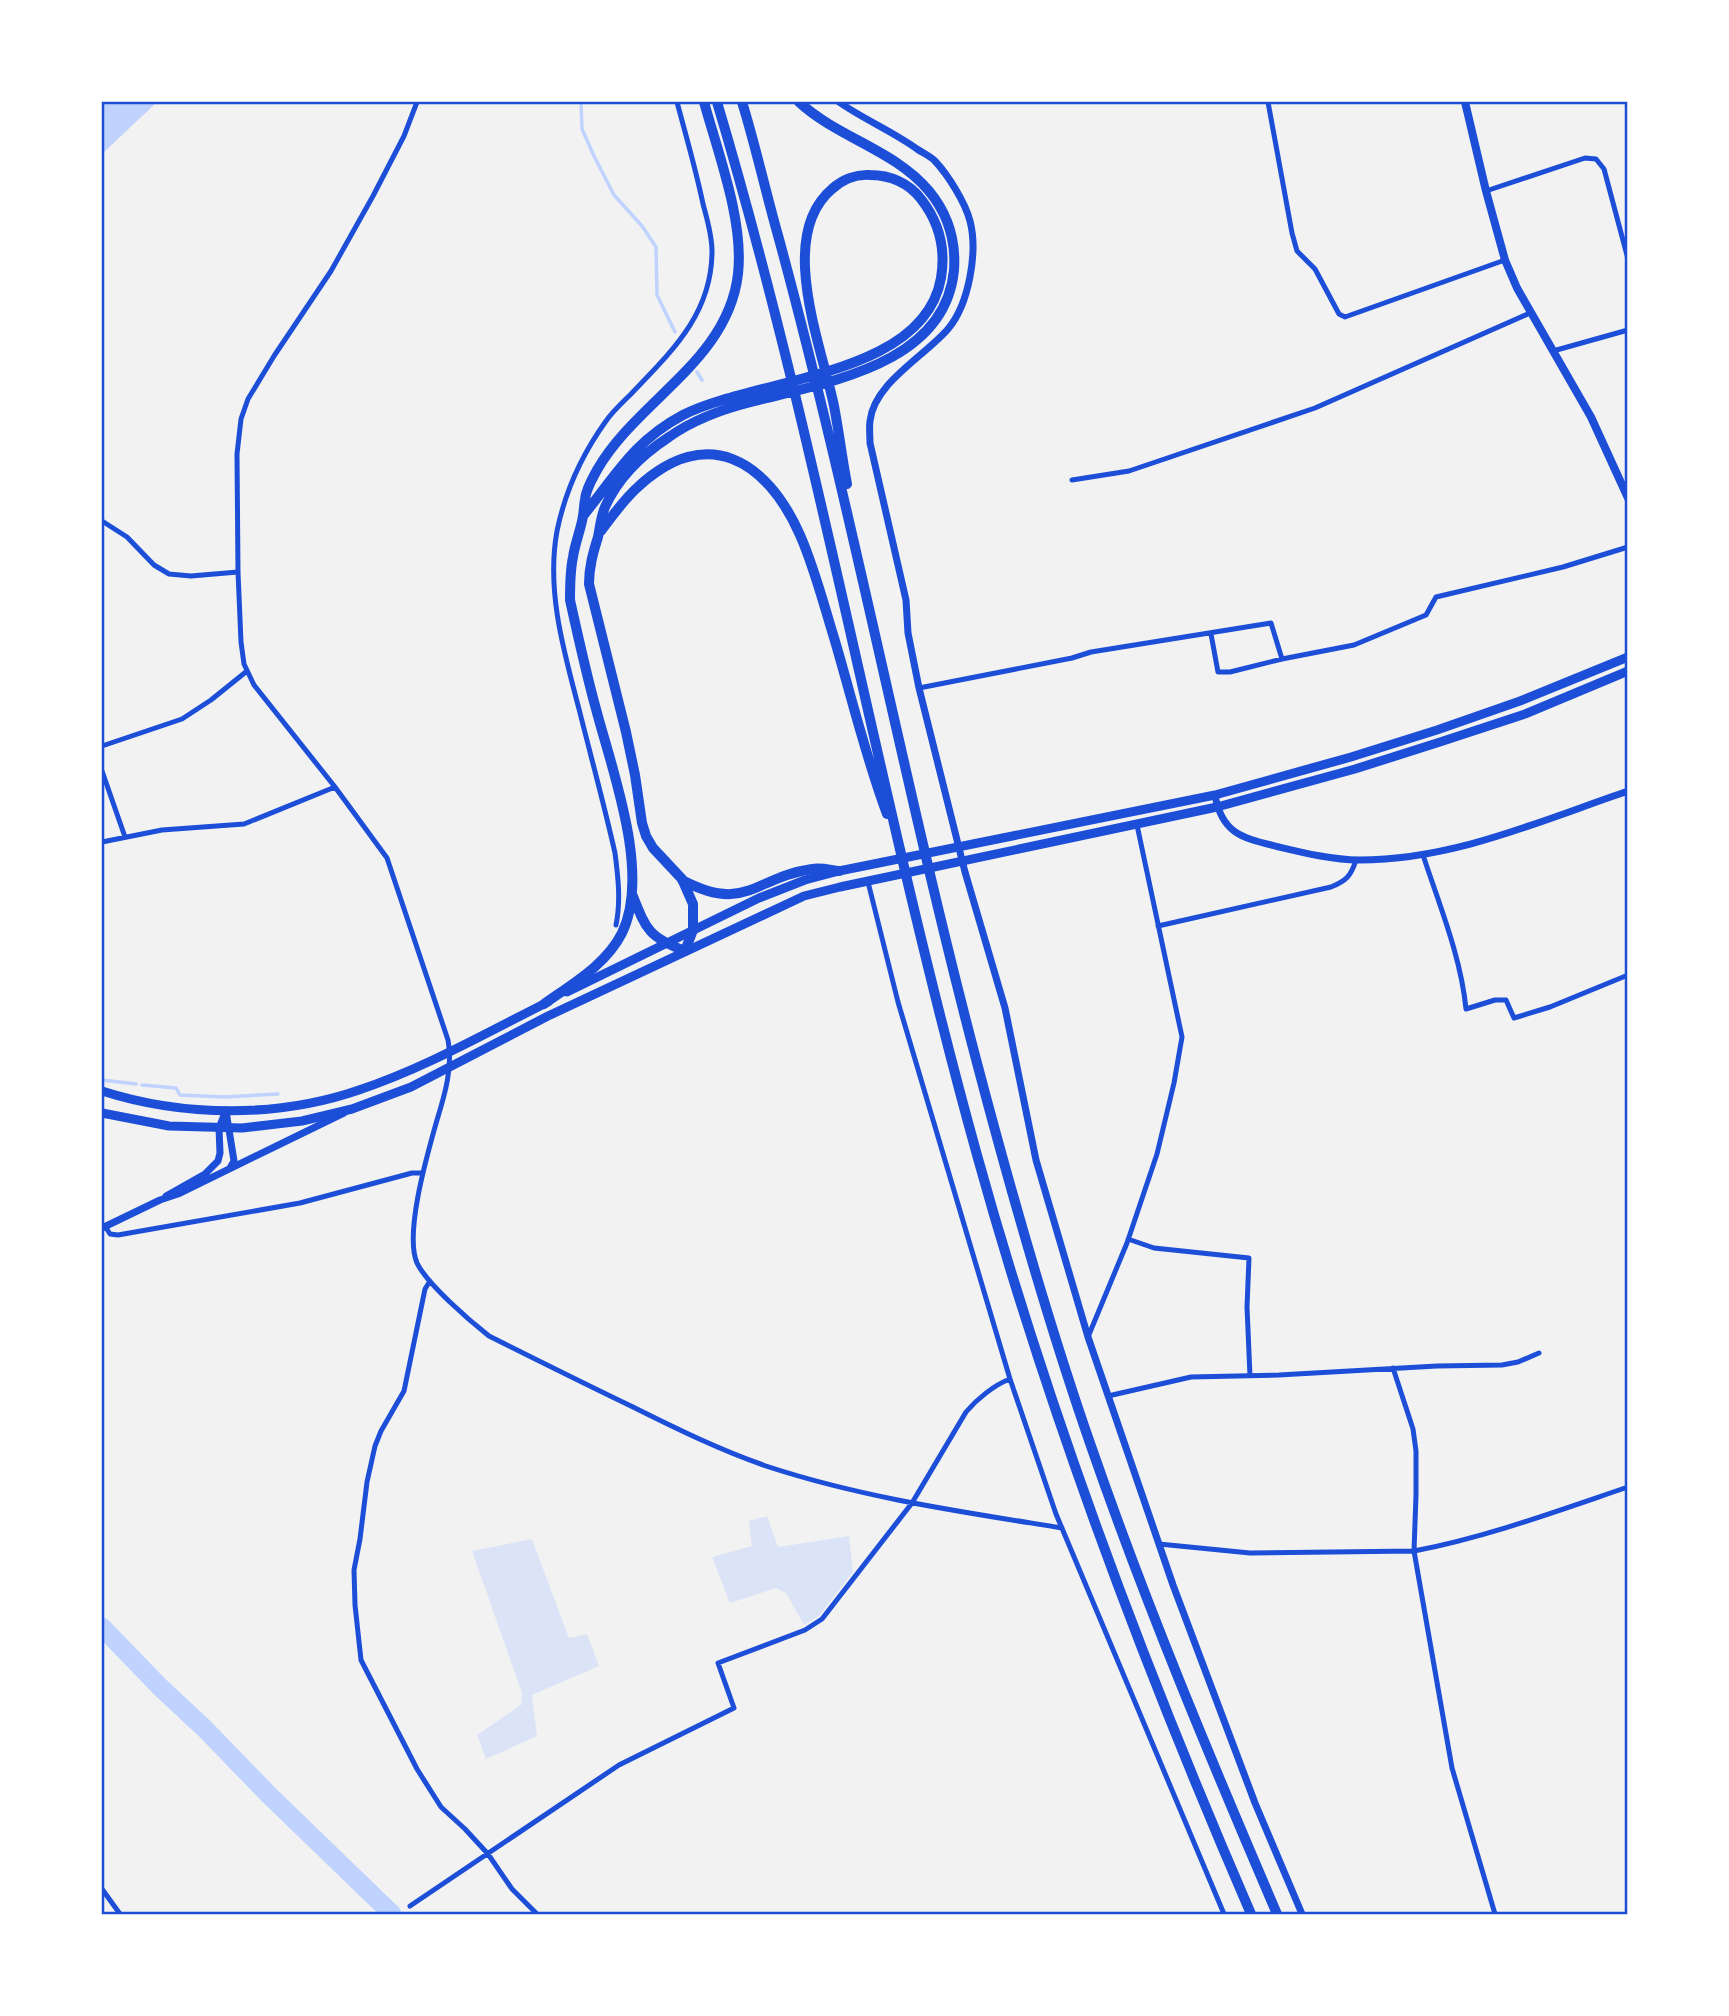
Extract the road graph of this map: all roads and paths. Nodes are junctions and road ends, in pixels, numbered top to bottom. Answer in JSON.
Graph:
{"nodes":[{"id":1,"x":417,"y":102,"type":"edge"},
{"id":2,"x":677,"y":102,"type":"edge"},
{"id":3,"x":704,"y":102,"type":"edge"},
{"id":4,"x":717,"y":102,"type":"edge"},
{"id":5,"x":742,"y":102,"type":"edge"},
{"id":6,"x":799,"y":102,"type":"edge"},
{"id":7,"x":839,"y":102,"type":"edge"},
{"id":8,"x":1268,"y":102,"type":"edge"},
{"id":9,"x":1465,"y":102,"type":"edge"},
{"id":10,"x":1486,"y":191,"type":"junction"},
{"id":11,"x":1628,"y":259,"type":"edge"},
{"id":12,"x":1505,"y":260,"type":"junction"},
{"id":13,"x":1530,"y":313,"type":"junction"},
{"id":14,"x":1628,"y":330,"type":"edge"},
{"id":15,"x":1553,"y":351,"type":"junction"},
{"id":16,"x":828,"y":407,"type":"junction"},
{"id":17,"x":1072,"y":480,"type":"dead end"},
{"id":18,"x":1628,"y":498,"type":"edge"},
{"id":19,"x":583,"y":516,"type":"junction"},
{"id":20,"x":102,"y":521,"type":"edge"},
{"id":21,"x":599,"y":534,"type":"junction"},
{"id":22,"x":1628,"y":547,"type":"edge"},
{"id":23,"x":238,"y":572,"type":"junction"},
{"id":24,"x":1211,"y":634,"type":"junction"},
{"id":25,"x":1628,"y":657,"type":"edge"},
{"id":26,"x":1282,"y":659,"type":"junction"},
{"id":27,"x":247,"y":671,"type":"junction"},
{"id":28,"x":1628,"y":671,"type":"edge"},
{"id":29,"x":919,"y":688,"type":"junction"},
{"id":30,"x":102,"y":746,"type":"edge"},
{"id":31,"x":102,"y":771,"type":"edge"},
{"id":32,"x":335,"y":788,"type":"junction"},
{"id":33,"x":1628,"y":791,"type":"edge"},
{"id":34,"x":1215,"y":795,"type":"junction"},
{"id":35,"x":1217,"y":807,"type":"junction"},
{"id":36,"x":1138,"y":825,"type":"junction"},
{"id":37,"x":125,"y":836,"type":"junction"},
{"id":38,"x":102,"y":842,"type":"edge"},
{"id":39,"x":959,"y":846,"type":"junction"},
{"id":40,"x":900,"y":848,"type":"junction"},
{"id":41,"x":1423,"y":855,"type":"junction"},
{"id":42,"x":1356,"y":860,"type":"junction"},
{"id":43,"x":962,"y":861,"type":"junction"},
{"id":44,"x":839,"y":871,"type":"junction"},
{"id":45,"x":682,"y":879,"type":"junction"},
{"id":46,"x":868,"y":881,"type":"junction"},
{"id":47,"x":632,"y":894,"type":"junction"},
{"id":48,"x":617,"y":925,"type":"dead end"},
{"id":49,"x":1158,"y":926,"type":"junction"},
{"id":50,"x":693,"y":930,"type":"junction"},
{"id":51,"x":664,"y":943,"type":"junction"},
{"id":52,"x":685,"y":951,"type":"junction"},
{"id":53,"x":1628,"y":975,"type":"edge"},
{"id":54,"x":544,"y":1004,"type":"junction"},
{"id":55,"x":450,"y":1051,"type":"junction"},
{"id":56,"x":450,"y":1066,"type":"junction"},
{"id":57,"x":102,"y":1091,"type":"edge"},
{"id":58,"x":352,"y":1109,"type":"junction"},
{"id":59,"x":226,"y":1110,"type":"junction"},
{"id":60,"x":102,"y":1113,"type":"edge"},
{"id":61,"x":219,"y":1128,"type":"junction"},
{"id":62,"x":230,"y":1128,"type":"junction"},
{"id":63,"x":227,"y":1170,"type":"junction"},
{"id":64,"x":422,"y":1173,"type":"junction"},
{"id":65,"x":160,"y":1200,"type":"junction"},
{"id":66,"x":103,"y":1227,"type":"edge"},
{"id":67,"x":1128,"y":1239,"type":"junction"},
{"id":68,"x":430,"y":1281,"type":"junction"},
{"id":69,"x":1088,"y":1336,"type":"junction"},
{"id":70,"x":1539,"y":1353,"type":"dead end"},
{"id":71,"x":1394,"y":1368,"type":"junction"},
{"id":72,"x":1250,"y":1376,"type":"junction"},
{"id":73,"x":1010,"y":1380,"type":"junction"},
{"id":74,"x":1108,"y":1396,"type":"junction"},
{"id":75,"x":1628,"y":1487,"type":"edge"},
{"id":76,"x":912,"y":1503,"type":"junction"},
{"id":77,"x":1062,"y":1528,"type":"junction"},
{"id":78,"x":1159,"y":1544,"type":"junction"},
{"id":79,"x":1414,"y":1551,"type":"junction"},
{"id":80,"x":488,"y":1854,"type":"junction"},
{"id":81,"x":102,"y":1889,"type":"edge"},
{"id":82,"x":410,"y":1906,"type":"dead end"},
{"id":83,"x":120,"y":1914,"type":"edge"},
{"id":84,"x":537,"y":1914,"type":"edge"},
{"id":85,"x":1224,"y":1914,"type":"edge"},
{"id":86,"x":1251,"y":1914,"type":"edge"},
{"id":87,"x":1277,"y":1914,"type":"edge"},
{"id":88,"x":1302,"y":1914,"type":"edge"},
{"id":89,"x":1495,"y":1914,"type":"edge"}],
"edges":[{"from":1,"to":23,"type":"street"},
{"from":2,"to":48,"type":"street"},
{"from":3,"to":19,"type":"highway"},
{"from":4,"to":40,"type":"highway"},
{"from":5,"to":16,"type":"highway"},
{"from":6,"to":21,"type":"highway"},
{"from":7,"to":29,"type":"street"},
{"from":8,"to":12,"type":"street"},
{"from":9,"to":10,"type":"main road"},
{"from":10,"to":11,"type":"street"},
{"from":10,"to":12,"type":"main road"},
{"from":12,"to":13,"type":"main road"},
{"from":13,"to":15,"type":"main road"},
{"from":13,"to":17,"type":"street"},
{"from":14,"to":15,"type":"street"},
{"from":15,"to":18,"type":"main road"},
{"from":16,"to":19,"type":"highway"},
{"from":16,"to":87,"type":"highway"},
{"from":19,"to":47,"type":"highway"},
{"from":20,"to":23,"type":"street"},
{"from":21,"to":40,"type":"highway"},
{"from":21,"to":45,"type":"highway"},
{"from":22,"to":26,"type":"street"},
{"from":23,"to":27,"type":"street"},
{"from":24,"to":26,"type":"street"},
{"from":24,"to":26,"type":"street"},
{"from":24,"to":29,"type":"street"},
{"from":25,"to":34,"type":"highway"},
{"from":27,"to":30,"type":"street"},
{"from":27,"to":32,"type":"street"},
{"from":28,"to":35,"type":"highway"},
{"from":29,"to":39,"type":"street"},
{"from":31,"to":37,"type":"street"},
{"from":32,"to":37,"type":"street"},
{"from":32,"to":55,"type":"street"},
{"from":33,"to":41,"type":"street"},
{"from":34,"to":35,"type":"street"},
{"from":34,"to":39,"type":"highway"},
{"from":35,"to":36,"type":"highway"},
{"from":35,"to":42,"type":"street"},
{"from":36,"to":43,"type":"highway"},
{"from":36,"to":49,"type":"street"},
{"from":37,"to":38,"type":"street"},
{"from":39,"to":43,"type":"street"},
{"from":39,"to":44,"type":"highway"},
{"from":40,"to":86,"type":"highway"},
{"from":41,"to":42,"type":"street"},
{"from":41,"to":53,"type":"street"},
{"from":42,"to":49,"type":"street"},
{"from":43,"to":46,"type":"highway"},
{"from":43,"to":69,"type":"street"},
{"from":44,"to":45,"type":"highway"},
{"from":44,"to":50,"type":"highway"},
{"from":45,"to":50,"type":"highway"},
{"from":46,"to":52,"type":"highway"},
{"from":46,"to":73,"type":"street"},
{"from":47,"to":51,"type":"highway"},
{"from":47,"to":54,"type":"highway"},
{"from":49,"to":67,"type":"street"},
{"from":50,"to":51,"type":"highway"},
{"from":50,"to":52,"type":"highway"},
{"from":51,"to":52,"type":"highway"},
{"from":51,"to":54,"type":"highway"},
{"from":52,"to":56,"type":"highway"},
{"from":54,"to":55,"type":"highway"},
{"from":55,"to":56,"type":"street"},
{"from":55,"to":59,"type":"highway"},
{"from":56,"to":58,"type":"highway"},
{"from":56,"to":64,"type":"street"},
{"from":57,"to":59,"type":"highway"},
{"from":58,"to":62,"type":"highway"},
{"from":58,"to":63,"type":"street"},
{"from":59,"to":61,"type":"street"},
{"from":59,"to":62,"type":"street"},
{"from":60,"to":61,"type":"highway"},
{"from":61,"to":62,"type":"highway"},
{"from":61,"to":65,"type":"street"},
{"from":62,"to":63,"type":"street"},
{"from":63,"to":65,"type":"street"},
{"from":64,"to":66,"type":"street"},
{"from":64,"to":68,"type":"street"},
{"from":65,"to":66,"type":"street"},
{"from":67,"to":69,"type":"street"},
{"from":67,"to":72,"type":"street"},
{"from":68,"to":76,"type":"street"},
{"from":68,"to":80,"type":"street"},
{"from":69,"to":74,"type":"street"},
{"from":70,"to":71,"type":"street"},
{"from":71,"to":72,"type":"street"},
{"from":71,"to":79,"type":"street"},
{"from":72,"to":74,"type":"street"},
{"from":73,"to":76,"type":"street"},
{"from":73,"to":77,"type":"street"},
{"from":74,"to":78,"type":"street"},
{"from":75,"to":79,"type":"street"},
{"from":76,"to":77,"type":"street"},
{"from":76,"to":80,"type":"street"},
{"from":77,"to":85,"type":"street"},
{"from":78,"to":79,"type":"street"},
{"from":78,"to":88,"type":"street"},
{"from":79,"to":89,"type":"street"},
{"from":80,"to":82,"type":"street"},
{"from":80,"to":84,"type":"street"},
{"from":81,"to":83,"type":"street"}]}
